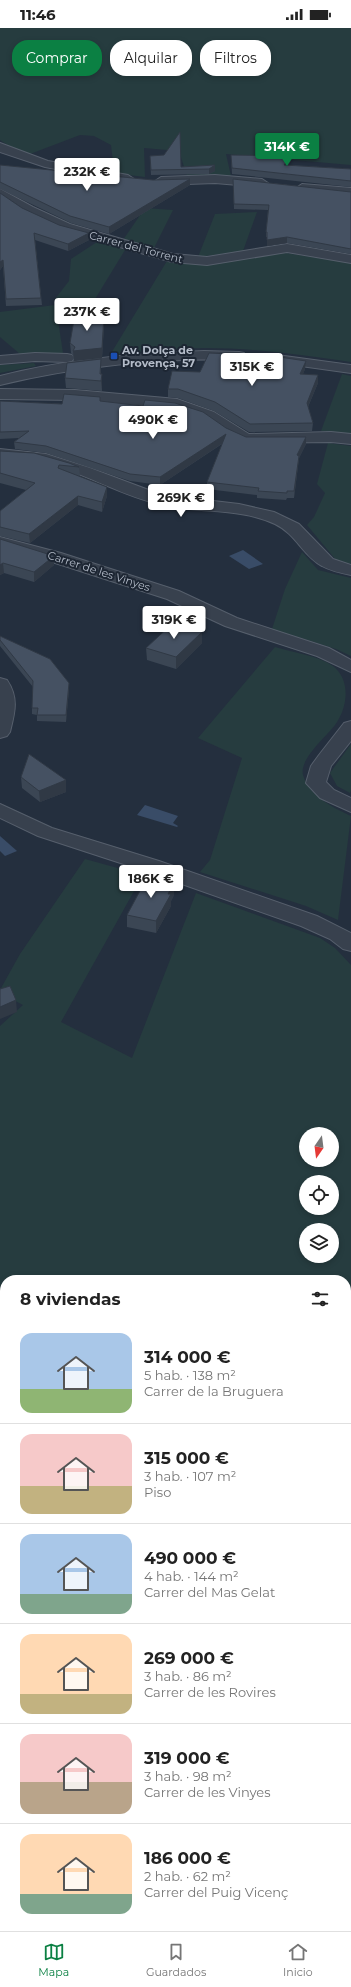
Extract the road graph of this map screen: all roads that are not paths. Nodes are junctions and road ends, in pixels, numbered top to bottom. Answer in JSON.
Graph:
{"nodes":[{"id":1,"x":0,"y":147,"type":"edge"},
{"id":2,"x":275,"y":185,"type":"edge"},
{"id":3,"x":290,"y":186,"type":"edge"},
{"id":4,"x":351,"y":192,"type":"edge"},
{"id":5,"x":0,"y":193,"type":"edge"},
{"id":6,"x":351,"y":259,"type":"edge"},
{"id":7,"x":0,"y":360,"type":"edge"},
{"id":8,"x":108,"y":363,"type":"junction"},
{"id":9,"x":351,"y":369,"type":"edge"},
{"id":10,"x":0,"y":381,"type":"edge"},
{"id":11,"x":0,"y":394,"type":"edge"},
{"id":12,"x":351,"y":439,"type":"edge"},
{"id":13,"x":0,"y":454,"type":"edge"},
{"id":14,"x":0,"y":542,"type":"edge"},
{"id":15,"x":351,"y":570,"type":"edge"},
{"id":16,"x":351,"y":667,"type":"edge"},
{"id":17,"x":0,"y":684,"type":"edge"},
{"id":18,"x":351,"y":726,"type":"edge"},
{"id":19,"x":0,"y":732,"type":"edge"},
{"id":20,"x":351,"y":806,"type":"edge"},
{"id":21,"x":0,"y":810,"type":"edge"},
{"id":22,"x":351,"y":944,"type":"edge"}],
"edges":[{"from":1,"to":2,"type":"street"},
{"from":3,"to":4,"type":"street"},
{"from":5,"to":6,"type":"street","name":"Carrer del Torrent"},
{"from":7,"to":8,"type":"street"},
{"from":8,"to":9,"type":"street"},
{"from":8,"to":10,"type":"street"},
{"from":11,"to":12,"type":"street"},
{"from":13,"to":15,"type":"street"},
{"from":14,"to":16,"type":"street","name":"Carrer de les Vinyes"},
{"from":17,"to":19,"type":"street"},
{"from":18,"to":20,"type":"street"},
{"from":21,"to":22,"type":"street"}]}
